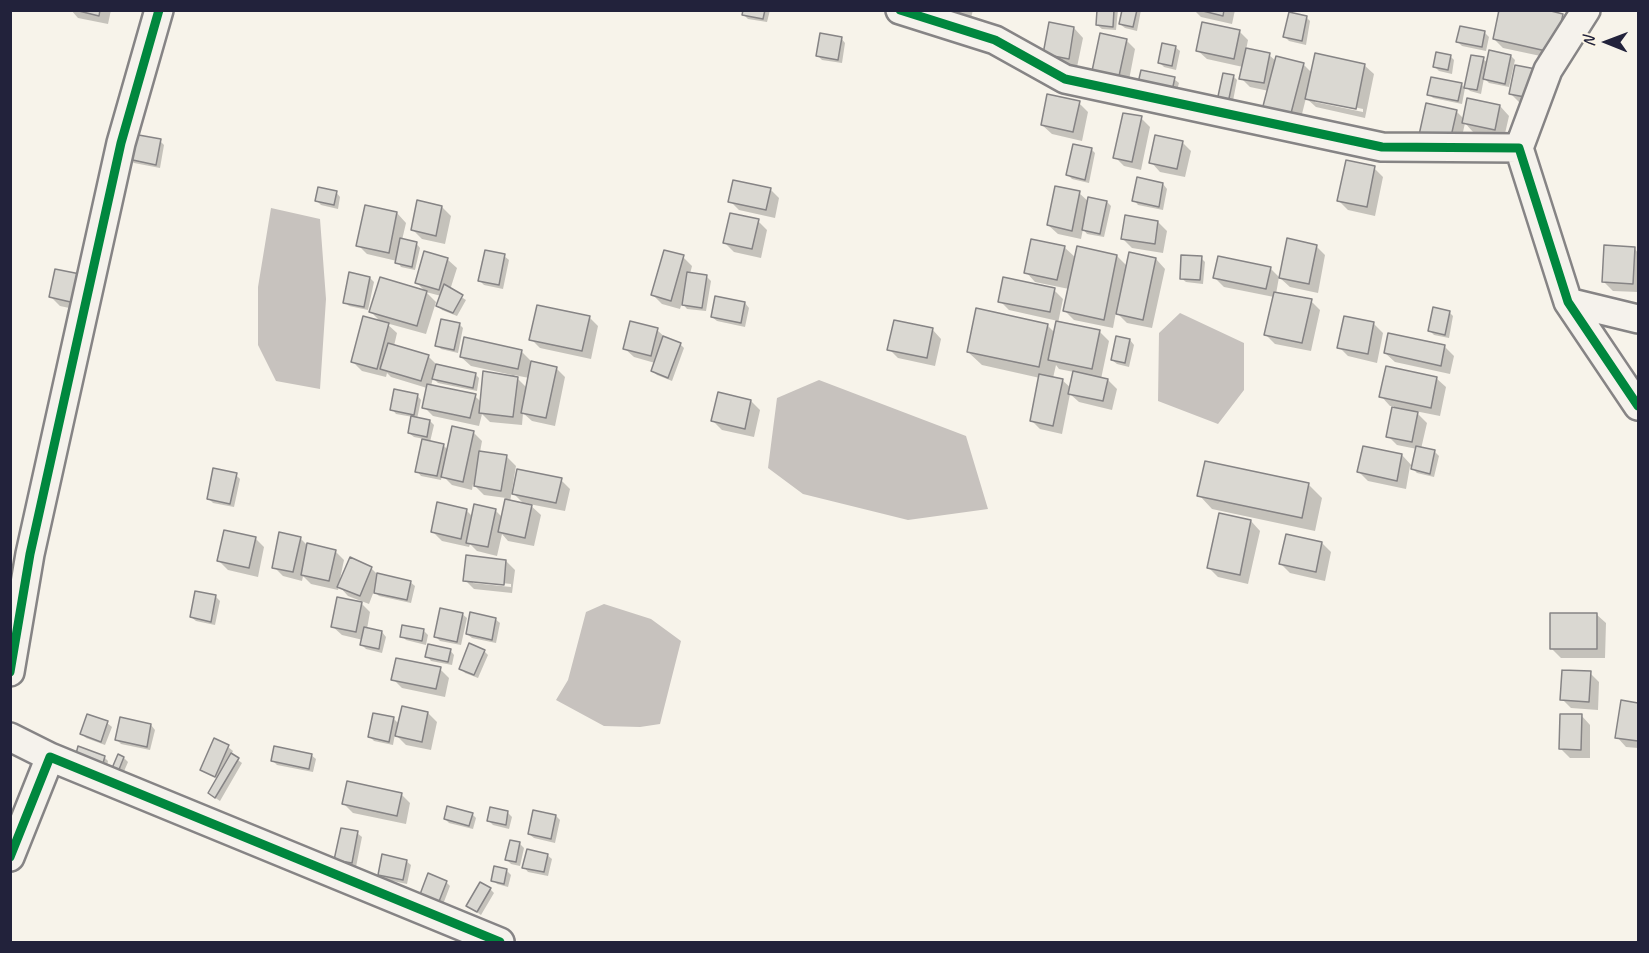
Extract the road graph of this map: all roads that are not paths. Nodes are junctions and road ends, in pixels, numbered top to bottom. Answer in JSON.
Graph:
{"nodes":[{"id":1,"x":159,"y":10,"type":"edge"},
{"id":2,"x":900,"y":10,"type":"edge"},
{"id":3,"x":1586,"y":10,"type":"edge"},
{"id":4,"x":1519,"y":148,"type":"junction"},
{"id":5,"x":1568,"y":302,"type":"junction"},
{"id":6,"x":1638,"y":319,"type":"edge"},
{"id":7,"x":1638,"y":406,"type":"edge"},
{"id":8,"x":10,"y":672,"type":"edge"},
{"id":9,"x":10,"y":737,"type":"edge"},
{"id":10,"x":50,"y":757,"type":"junction"},
{"id":11,"x":10,"y":857,"type":"edge"},
{"id":12,"x":500,"y":942,"type":"edge"}],
"edges":[{"from":1,"to":8,"type":"street"},
{"from":2,"to":4,"type":"street"},
{"from":3,"to":4,"type":"street"},
{"from":4,"to":5,"type":"street"},
{"from":5,"to":6,"type":"street"},
{"from":5,"to":7,"type":"street"},
{"from":9,"to":10,"type":"street"},
{"from":10,"to":11,"type":"street"},
{"from":10,"to":12,"type":"street"}]}
